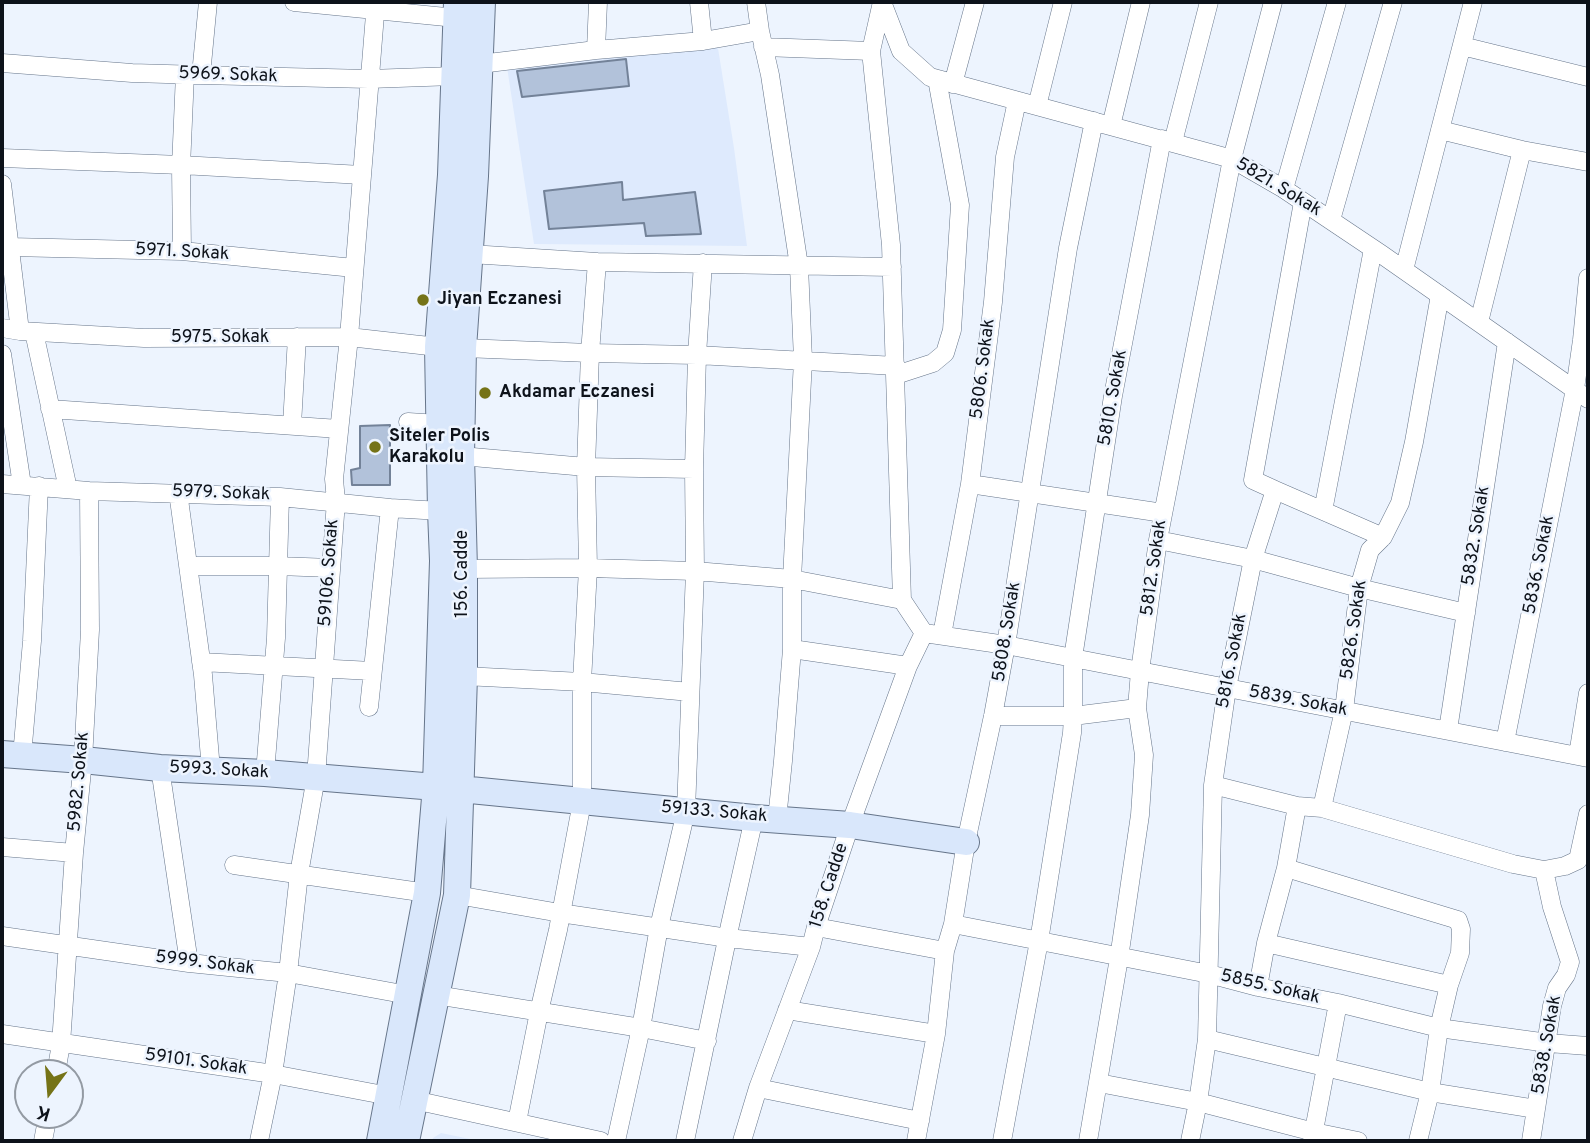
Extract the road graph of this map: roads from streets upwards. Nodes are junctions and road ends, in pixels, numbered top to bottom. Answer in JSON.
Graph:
{"nodes":[{"id":1,"x":208,"y":2,"type":"edge"},
{"id":2,"x":294,"y":2,"type":"edge"},
{"id":3,"x":482,"y":2,"type":"edge"},
{"id":4,"x":598,"y":2,"type":"edge"},
{"id":5,"x":699,"y":2,"type":"edge"},
{"id":6,"x":756,"y":2,"type":"edge"},
{"id":7,"x":882,"y":2,"type":"edge"},
{"id":8,"x":975,"y":2,"type":"edge"},
{"id":9,"x":1063,"y":2,"type":"edge"},
{"id":10,"x":1141,"y":2,"type":"edge"},
{"id":11,"x":1209,"y":2,"type":"edge"},
{"id":12,"x":1273,"y":2,"type":"edge"},
{"id":13,"x":1337,"y":2,"type":"edge"},
{"id":14,"x":1393,"y":2,"type":"edge"},
{"id":15,"x":1473,"y":2,"type":"edge"},
{"id":16,"x":375,"y":6,"type":"edge"},
{"id":17,"x":457,"y":10,"type":"edge"},
{"id":18,"x":761,"y":39,"type":"junction"},
{"id":19,"x":703,"y":41,"type":"junction"},
{"id":20,"x":1462,"y":46,"type":"junction"},
{"id":21,"x":596,"y":50,"type":"junction"},
{"id":22,"x":871,"y":51,"type":"junction"},
{"id":23,"x":2,"y":63,"type":"edge"},
{"id":24,"x":480,"y":64,"type":"junction"},
{"id":25,"x":193,"y":75,"type":"junction"},
{"id":26,"x":454,"y":76,"type":"junction"},
{"id":27,"x":1588,"y":77,"type":"edge"},
{"id":28,"x":369,"y":79,"type":"junction"},
{"id":29,"x":945,"y":82,"type":"junction"},
{"id":30,"x":1017,"y":101,"type":"junction"},
{"id":31,"x":1037,"y":106,"type":"junction"},
{"id":32,"x":1103,"y":123,"type":"junction"},
{"id":33,"x":1440,"y":130,"type":"junction"},
{"id":34,"x":1167,"y":141,"type":"junction"},
{"id":35,"x":1522,"y":150,"type":"junction"},
{"id":36,"x":2,"y":158,"type":"edge"},
{"id":37,"x":1232,"y":159,"type":"junction"},
{"id":38,"x":1588,"y":162,"type":"edge"},
{"id":39,"x":181,"y":165,"type":"junction"},
{"id":40,"x":362,"y":175,"type":"junction"},
{"id":41,"x":2,"y":184,"type":"edge"},
{"id":42,"x":1284,"y":189,"type":"junction"},
{"id":43,"x":1303,"y":202,"type":"junction"},
{"id":44,"x":1331,"y":220,"type":"junction"},
{"id":45,"x":9,"y":247,"type":"junction"},
{"id":46,"x":1373,"y":248,"type":"junction"},
{"id":47,"x":182,"y":251,"type":"junction"},
{"id":48,"x":470,"y":254,"type":"junction"},
{"id":49,"x":597,"y":262,"type":"junction"},
{"id":50,"x":703,"y":263,"type":"junction"},
{"id":51,"x":799,"y":266,"type":"junction"},
{"id":52,"x":892,"y":267,"type":"junction"},
{"id":53,"x":354,"y":268,"type":"junction"},
{"id":54,"x":1404,"y":270,"type":"junction"},
{"id":55,"x":1588,"y":278,"type":"edge"},
{"id":56,"x":1440,"y":295,"type":"junction"},
{"id":57,"x":1479,"y":323,"type":"junction"},
{"id":58,"x":18,"y":330,"type":"edge"},
{"id":59,"x":297,"y":337,"type":"junction"},
{"id":60,"x":349,"y":337,"type":"junction"},
{"id":61,"x":1585,"y":340,"type":"edge"},
{"id":62,"x":1507,"y":342,"type":"junction"},
{"id":63,"x":451,"y":348,"type":"junction"},
{"id":64,"x":590,"y":353,"type":"junction"},
{"id":65,"x":2,"y":354,"type":"edge"},
{"id":66,"x":696,"y":355,"type":"junction"},
{"id":67,"x":803,"y":360,"type":"junction"},
{"id":68,"x":896,"y":370,"type":"junction"},
{"id":69,"x":1582,"y":394,"type":"edge"},
{"id":70,"x":50,"y":409,"type":"junction"},
{"id":71,"x":408,"y":422,"type":"dead end"},
{"id":72,"x":439,"y":424,"type":"junction"},
{"id":73,"x":292,"y":425,"type":"junction"},
{"id":74,"x":339,"y":429,"type":"junction"},
{"id":75,"x":461,"y":456,"type":"junction"},
{"id":76,"x":586,"y":467,"type":"junction"},
{"id":77,"x":694,"y":469,"type":"junction"},
{"id":78,"x":2,"y":484,"type":"edge"},
{"id":79,"x":970,"y":484,"type":"junction"},
{"id":80,"x":30,"y":485,"type":"junction"},
{"id":81,"x":68,"y":489,"type":"junction"},
{"id":82,"x":1275,"y":490,"type":"junction"},
{"id":83,"x":89,"y":491,"type":"junction"},
{"id":84,"x":178,"y":492,"type":"junction"},
{"id":85,"x":1030,"y":494,"type":"junction"},
{"id":86,"x":281,"y":497,"type":"junction"},
{"id":87,"x":336,"y":501,"type":"junction"},
{"id":88,"x":1097,"y":504,"type":"junction"},
{"id":89,"x":390,"y":508,"type":"junction"},
{"id":90,"x":441,"y":511,"type":"junction"},
{"id":91,"x":1324,"y":511,"type":"junction"},
{"id":92,"x":1163,"y":513,"type":"junction"},
{"id":93,"x":1383,"y":537,"type":"junction"},
{"id":94,"x":1158,"y":540,"type":"junction"},
{"id":95,"x":1253,"y":559,"type":"junction"},
{"id":96,"x":188,"y":566,"type":"junction"},
{"id":97,"x":278,"y":566,"type":"junction"},
{"id":98,"x":331,"y":568,"type":"junction"},
{"id":99,"x":588,"y":568,"type":"junction"},
{"id":100,"x":464,"y":569,"type":"junction"},
{"id":101,"x":695,"y":571,"type":"junction"},
{"id":102,"x":792,"y":579,"type":"junction"},
{"id":103,"x":1359,"y":588,"type":"junction"},
{"id":104,"x":902,"y":600,"type":"junction"},
{"id":105,"x":1466,"y":613,"type":"junction"},
{"id":106,"x":924,"y":633,"type":"junction"},
{"id":107,"x":942,"y":635,"type":"junction"},
{"id":108,"x":1006,"y":646,"type":"junction"},
{"id":109,"x":792,"y":649,"type":"junction"},
{"id":110,"x":1073,"y":658,"type":"junction"},
{"id":111,"x":201,"y":662,"type":"junction"},
{"id":112,"x":274,"y":666,"type":"junction"},
{"id":113,"x":908,"y":666,"type":"junction"},
{"id":114,"x":324,"y":668,"type":"junction"},
{"id":115,"x":373,"y":671,"type":"junction"},
{"id":116,"x":1140,"y":671,"type":"junction"},
{"id":117,"x":464,"y":676,"type":"junction"},
{"id":118,"x":582,"y":682,"type":"junction"},
{"id":119,"x":1227,"y":688,"type":"junction"},
{"id":120,"x":690,"y":692,"type":"junction"},
{"id":121,"x":1588,"y":693,"type":"edge"},
{"id":122,"x":369,"y":707,"type":"dead end"},
{"id":123,"x":1137,"y":708,"type":"junction"},
{"id":124,"x":1344,"y":710,"type":"junction"},
{"id":125,"x":993,"y":716,"type":"junction"},
{"id":126,"x":1073,"y":716,"type":"junction"},
{"id":127,"x":1448,"y":730,"type":"junction"},
{"id":128,"x":1505,"y":741,"type":"junction"},
{"id":129,"x":12,"y":755,"type":"edge"},
{"id":130,"x":1583,"y":757,"type":"edge"},
{"id":131,"x":83,"y":760,"type":"junction"},
{"id":132,"x":160,"y":768,"type":"junction"},
{"id":133,"x":211,"y":770,"type":"junction"},
{"id":134,"x":265,"y":773,"type":"junction"},
{"id":135,"x":316,"y":777,"type":"junction"},
{"id":136,"x":1213,"y":785,"type":"junction"},
{"id":137,"x":448,"y":788,"type":"junction"},
{"id":138,"x":582,"y":802,"type":"junction"},
{"id":139,"x":1297,"y":806,"type":"junction"},
{"id":140,"x":1322,"y":808,"type":"junction"},
{"id":141,"x":686,"y":811,"type":"junction"},
{"id":142,"x":1588,"y":814,"type":"edge"},
{"id":143,"x":766,"y":818,"type":"junction"},
{"id":144,"x":850,"y":825,"type":"junction"},
{"id":145,"x":967,"y":842,"type":"junction"},
{"id":146,"x":2,"y":846,"type":"edge"},
{"id":147,"x":74,"y":853,"type":"junction"},
{"id":148,"x":234,"y":865,"type":"dead end"},
{"id":149,"x":1286,"y":868,"type":"junction"},
{"id":150,"x":1544,"y":870,"type":"junction"},
{"id":151,"x":299,"y":874,"type":"junction"},
{"id":152,"x":427,"y":893,"type":"junction"},
{"id":153,"x":457,"y":895,"type":"junction"},
{"id":154,"x":560,"y":913,"type":"junction"},
{"id":155,"x":953,"y":924,"type":"junction"},
{"id":156,"x":816,"y":926,"type":"junction"},
{"id":157,"x":659,"y":927,"type":"junction"},
{"id":158,"x":2,"y":936,"type":"edge"},
{"id":159,"x":728,"y":938,"type":"junction"},
{"id":160,"x":1039,"y":941,"type":"junction"},
{"id":161,"x":1266,"y":943,"type":"junction"},
{"id":162,"x":69,"y":946,"type":"junction"},
{"id":163,"x":811,"y":947,"type":"junction"},
{"id":164,"x":945,"y":951,"type":"junction"},
{"id":165,"x":1119,"y":958,"type":"junction"},
{"id":166,"x":189,"y":963,"type":"junction"},
{"id":167,"x":288,"y":973,"type":"junction"},
{"id":168,"x":1209,"y":974,"type":"junction"},
{"id":169,"x":1449,"y":985,"type":"junction"},
{"id":170,"x":1258,"y":988,"type":"junction"},
{"id":171,"x":408,"y":995,"type":"junction"},
{"id":172,"x":436,"y":995,"type":"junction"},
{"id":173,"x":1338,"y":1003,"type":"junction"},
{"id":174,"x":787,"y":1010,"type":"junction"},
{"id":175,"x":539,"y":1012,"type":"junction"},
{"id":176,"x":640,"y":1028,"type":"junction"},
{"id":177,"x":1439,"y":1028,"type":"junction"},
{"id":178,"x":2,"y":1034,"type":"edge"},
{"id":179,"x":936,"y":1034,"type":"junction"},
{"id":180,"x":1207,"y":1039,"type":"junction"},
{"id":181,"x":707,"y":1041,"type":"junction"},
{"id":182,"x":1548,"y":1043,"type":"junction"},
{"id":183,"x":61,"y":1044,"type":"junction"},
{"id":184,"x":1588,"y":1046,"type":"edge"},
{"id":185,"x":58,"y":1059,"type":"edge"},
{"id":186,"x":1326,"y":1068,"type":"junction"},
{"id":187,"x":273,"y":1074,"type":"junction"},
{"id":188,"x":1099,"y":1083,"type":"junction"},
{"id":189,"x":758,"y":1088,"type":"junction"},
{"id":190,"x":1430,"y":1092,"type":"junction"},
{"id":191,"x":402,"y":1098,"type":"junction"},
{"id":192,"x":1198,"y":1102,"type":"junction"},
{"id":193,"x":1536,"y":1109,"type":"junction"},
{"id":194,"x":920,"y":1121,"type":"junction"},
{"id":195,"x":517,"y":1122,"type":"junction"},
{"id":196,"x":1313,"y":1137,"type":"edge"},
{"id":197,"x":259,"y":1141,"type":"edge"},
{"id":198,"x":380,"y":1141,"type":"edge"},
{"id":199,"x":406,"y":1141,"type":"edge"},
{"id":200,"x":601,"y":1141,"type":"edge"},
{"id":201,"x":616,"y":1141,"type":"edge"},
{"id":202,"x":685,"y":1141,"type":"edge"},
{"id":203,"x":742,"y":1141,"type":"edge"},
{"id":204,"x":916,"y":1141,"type":"edge"},
{"id":205,"x":1002,"y":1141,"type":"edge"},
{"id":206,"x":1088,"y":1141,"type":"edge"},
{"id":207,"x":1190,"y":1141,"type":"edge"},
{"id":208,"x":1358,"y":1141,"type":"edge"},
{"id":209,"x":1419,"y":1141,"type":"edge"},
{"id":210,"x":1531,"y":1141,"type":"edge"}],
"edges":[{"from":1,"to":25,"type":"street"},
{"from":2,"to":16,"type":"street"},
{"from":3,"to":24,"type":"street","name":"156. Cadde"},
{"from":4,"to":21,"type":"street"},
{"from":5,"to":19,"type":"street"},
{"from":6,"to":18,"type":"street"},
{"from":7,"to":22,"type":"street"},
{"from":7,"to":29,"type":"street","name":"5821. Sokak"},
{"from":8,"to":29,"type":"street"},
{"from":9,"to":31,"type":"street"},
{"from":10,"to":32,"type":"street","name":"5808. Sokak"},
{"from":11,"to":34,"type":"street","name":"5810. Sokak"},
{"from":12,"to":37,"type":"street","name":"5812. Sokak"},
{"from":13,"to":42,"type":"street"},
{"from":14,"to":44,"type":"street"},
{"from":15,"to":20,"type":"street"},
{"from":16,"to":17,"type":"street"},
{"from":16,"to":28,"type":"street","name":"59106. Sokak"},
{"from":17,"to":26,"type":"street","name":"156. Cadde"},
{"from":18,"to":19,"type":"street"},
{"from":18,"to":22,"type":"street"},
{"from":18,"to":51,"type":"street"},
{"from":19,"to":21,"type":"street"},
{"from":20,"to":27,"type":"street"},
{"from":20,"to":33,"type":"street"},
{"from":21,"to":24,"type":"street"},
{"from":22,"to":52,"type":"street"},
{"from":23,"to":25,"type":"street","name":"5969. Sokak"},
{"from":24,"to":48,"type":"street","name":"156. Cadde"},
{"from":25,"to":28,"type":"street","name":"5969. Sokak"},
{"from":25,"to":39,"type":"street"},
{"from":26,"to":28,"type":"street","name":"5969. Sokak"},
{"from":26,"to":63,"type":"street","name":"156. Cadde"},
{"from":28,"to":40,"type":"street","name":"59106. Sokak"},
{"from":29,"to":30,"type":"street","name":"5821. Sokak"},
{"from":29,"to":68,"type":"street"},
{"from":30,"to":31,"type":"street","name":"5821. Sokak"},
{"from":30,"to":79,"type":"street","name":"5806. Sokak"},
{"from":31,"to":32,"type":"street","name":"5821. Sokak"},
{"from":32,"to":34,"type":"street","name":"5821. Sokak"},
{"from":32,"to":85,"type":"street","name":"5808. Sokak"},
{"from":33,"to":35,"type":"street"},
{"from":33,"to":54,"type":"street"},
{"from":34,"to":37,"type":"street","name":"5821. Sokak"},
{"from":34,"to":88,"type":"street","name":"5810. Sokak"},
{"from":35,"to":38,"type":"street"},
{"from":35,"to":57,"type":"street"},
{"from":36,"to":39,"type":"street"},
{"from":37,"to":42,"type":"street","name":"5821. Sokak"},
{"from":37,"to":92,"type":"street","name":"5812. Sokak"},
{"from":39,"to":40,"type":"street"},
{"from":39,"to":47,"type":"street"},
{"from":40,"to":53,"type":"street","name":"59106. Sokak"},
{"from":41,"to":45,"type":"street"},
{"from":42,"to":43,"type":"street","name":"5821. Sokak"},
{"from":43,"to":44,"type":"street","name":"5821. Sokak"},
{"from":43,"to":82,"type":"street"},
{"from":44,"to":46,"type":"street","name":"5821. Sokak"},
{"from":45,"to":47,"type":"street","name":"5971. Sokak"},
{"from":45,"to":58,"type":"street"},
{"from":46,"to":54,"type":"street","name":"5821. Sokak"},
{"from":46,"to":91,"type":"street"},
{"from":47,"to":53,"type":"street","name":"5971. Sokak"},
{"from":48,"to":49,"type":"street"},
{"from":48,"to":63,"type":"street","name":"156. Cadde"},
{"from":49,"to":50,"type":"street"},
{"from":49,"to":64,"type":"street"},
{"from":50,"to":51,"type":"street"},
{"from":50,"to":66,"type":"street"},
{"from":51,"to":52,"type":"street"},
{"from":51,"to":67,"type":"street"},
{"from":52,"to":68,"type":"street"},
{"from":53,"to":60,"type":"street","name":"59106. Sokak"},
{"from":54,"to":56,"type":"street","name":"5821. Sokak"},
{"from":55,"to":61,"type":"street","name":"5836. Sokak"},
{"from":56,"to":57,"type":"street","name":"5821. Sokak"},
{"from":56,"to":93,"type":"street","name":"5826. Sokak"},
{"from":57,"to":62,"type":"street","name":"5821. Sokak"},
{"from":58,"to":59,"type":"street","name":"5975. Sokak"},
{"from":58,"to":70,"type":"street"},
{"from":59,"to":60,"type":"street","name":"5975. Sokak"},
{"from":59,"to":73,"type":"street"},
{"from":60,"to":63,"type":"street","name":"5975. Sokak"},
{"from":60,"to":74,"type":"street","name":"59106. Sokak"},
{"from":61,"to":69,"type":"street","name":"5836. Sokak"},
{"from":62,"to":69,"type":"street","name":"5821. Sokak"},
{"from":62,"to":105,"type":"street","name":"5832. Sokak"},
{"from":63,"to":64,"type":"street","name":"5975. Sokak"},
{"from":63,"to":72,"type":"street","name":"156. Cadde"},
{"from":63,"to":75,"type":"street","name":"156. Cadde"},
{"from":64,"to":66,"type":"street","name":"5975. Sokak"},
{"from":64,"to":76,"type":"street"},
{"from":65,"to":80,"type":"street"},
{"from":66,"to":67,"type":"street","name":"5975. Sokak"},
{"from":66,"to":77,"type":"street"},
{"from":67,"to":68,"type":"street","name":"5975. Sokak"},
{"from":67,"to":102,"type":"street"},
{"from":68,"to":104,"type":"street"},
{"from":69,"to":128,"type":"street","name":"5836. Sokak"},
{"from":70,"to":73,"type":"street"},
{"from":70,"to":81,"type":"street"},
{"from":71,"to":72,"type":"street"},
{"from":72,"to":90,"type":"street","name":"156. Cadde"},
{"from":73,"to":74,"type":"street"},
{"from":74,"to":87,"type":"street","name":"59106. Sokak"},
{"from":75,"to":76,"type":"street"},
{"from":75,"to":100,"type":"street","name":"156. Cadde"},
{"from":76,"to":77,"type":"street"},
{"from":76,"to":99,"type":"street"},
{"from":77,"to":101,"type":"street"},
{"from":78,"to":80,"type":"street","name":"5979. Sokak"},
{"from":79,"to":85,"type":"street"},
{"from":79,"to":107,"type":"street","name":"5806. Sokak"},
{"from":80,"to":81,"type":"street","name":"5979. Sokak"},
{"from":80,"to":129,"type":"street"},
{"from":81,"to":83,"type":"street","name":"5979. Sokak"},
{"from":82,"to":91,"type":"street"},
{"from":82,"to":95,"type":"street","name":"5816. Sokak"},
{"from":83,"to":84,"type":"street","name":"5979. Sokak"},
{"from":83,"to":131,"type":"street","name":"5982. Sokak"},
{"from":84,"to":86,"type":"street","name":"5979. Sokak"},
{"from":84,"to":96,"type":"street"},
{"from":85,"to":88,"type":"street"},
{"from":85,"to":108,"type":"street","name":"5808. Sokak"},
{"from":86,"to":87,"type":"street","name":"5979. Sokak"},
{"from":86,"to":97,"type":"street"},
{"from":87,"to":89,"type":"street","name":"5979. Sokak"},
{"from":87,"to":98,"type":"street","name":"59106. Sokak"},
{"from":88,"to":92,"type":"street"},
{"from":88,"to":110,"type":"street","name":"5810. Sokak"},
{"from":89,"to":90,"type":"street","name":"5979. Sokak"},
{"from":89,"to":115,"type":"street"},
{"from":90,"to":137,"type":"street","name":"156. Cadde"},
{"from":91,"to":93,"type":"street"},
{"from":92,"to":94,"type":"street","name":"5812. Sokak"},
{"from":93,"to":103,"type":"street","name":"5826. Sokak"},
{"from":94,"to":95,"type":"street"},
{"from":94,"to":116,"type":"street","name":"5812. Sokak"},
{"from":95,"to":103,"type":"street"},
{"from":95,"to":119,"type":"street","name":"5816. Sokak"},
{"from":96,"to":97,"type":"street"},
{"from":96,"to":111,"type":"street"},
{"from":97,"to":98,"type":"street"},
{"from":97,"to":112,"type":"street"},
{"from":98,"to":114,"type":"street","name":"59106. Sokak"},
{"from":99,"to":100,"type":"street"},
{"from":99,"to":101,"type":"street"},
{"from":99,"to":118,"type":"street"},
{"from":100,"to":117,"type":"street","name":"156. Cadde"},
{"from":101,"to":102,"type":"street"},
{"from":101,"to":120,"type":"street"},
{"from":102,"to":104,"type":"street"},
{"from":102,"to":109,"type":"street"},
{"from":103,"to":105,"type":"street"},
{"from":103,"to":124,"type":"street","name":"5826. Sokak"},
{"from":104,"to":106,"type":"street"},
{"from":105,"to":127,"type":"street","name":"5832. Sokak"},
{"from":106,"to":107,"type":"street","name":"5839. Sokak"},
{"from":106,"to":113,"type":"street","name":"158. Cadde"},
{"from":107,"to":108,"type":"street","name":"5839. Sokak"},
{"from":108,"to":110,"type":"street","name":"5839. Sokak"},
{"from":108,"to":125,"type":"street","name":"5808. Sokak"},
{"from":109,"to":113,"type":"street"},
{"from":109,"to":143,"type":"street"},
{"from":110,"to":116,"type":"street","name":"5839. Sokak"},
{"from":110,"to":126,"type":"street","name":"5810. Sokak"},
{"from":111,"to":112,"type":"street"},
{"from":111,"to":133,"type":"street"},
{"from":112,"to":114,"type":"street"},
{"from":112,"to":134,"type":"street"},
{"from":113,"to":144,"type":"street","name":"158. Cadde"},
{"from":114,"to":115,"type":"street"},
{"from":114,"to":135,"type":"street","name":"59106. Sokak"},
{"from":115,"to":122,"type":"street"},
{"from":116,"to":119,"type":"street","name":"5839. Sokak"},
{"from":116,"to":123,"type":"street","name":"5812. Sokak"},
{"from":117,"to":118,"type":"street"},
{"from":117,"to":137,"type":"street","name":"156. Cadde"},
{"from":118,"to":120,"type":"street"},
{"from":118,"to":138,"type":"street"},
{"from":119,"to":124,"type":"street","name":"5839. Sokak"},
{"from":119,"to":136,"type":"street","name":"5816. Sokak"},
{"from":120,"to":141,"type":"street"},
{"from":121,"to":130,"type":"street"},
{"from":123,"to":126,"type":"street"},
{"from":123,"to":165,"type":"street","name":"5812. Sokak"},
{"from":124,"to":127,"type":"street","name":"5839. Sokak"},
{"from":124,"to":140,"type":"street","name":"5826. Sokak"},
{"from":125,"to":126,"type":"street"},
{"from":125,"to":145,"type":"street","name":"5808. Sokak"},
{"from":126,"to":160,"type":"street","name":"5810. Sokak"},
{"from":127,"to":128,"type":"street","name":"5839. Sokak"},
{"from":128,"to":130,"type":"street","name":"5839. Sokak"},
{"from":129,"to":131,"type":"street","name":"5993. Sokak"},
{"from":131,"to":132,"type":"street","name":"5993. Sokak"},
{"from":131,"to":147,"type":"street","name":"5982. Sokak"},
{"from":132,"to":133,"type":"street","name":"5993. Sokak"},
{"from":132,"to":166,"type":"street"},
{"from":133,"to":134,"type":"street","name":"5993. Sokak"},
{"from":134,"to":135,"type":"street","name":"5993. Sokak"},
{"from":135,"to":137,"type":"street","name":"5993. Sokak"},
{"from":135,"to":151,"type":"street","name":"59106. Sokak"},
{"from":136,"to":139,"type":"street"},
{"from":136,"to":168,"type":"street","name":"5816. Sokak"},
{"from":137,"to":138,"type":"street","name":"59133. Sokak"},
{"from":137,"to":152,"type":"street","name":"156. Cadde"},
{"from":137,"to":153,"type":"street","name":"156. Cadde"},
{"from":138,"to":141,"type":"street","name":"59133. Sokak"},
{"from":138,"to":154,"type":"street"},
{"from":139,"to":140,"type":"street"},
{"from":139,"to":149,"type":"street"},
{"from":140,"to":150,"type":"street"},
{"from":141,"to":143,"type":"street","name":"59133. Sokak"},
{"from":141,"to":157,"type":"street"},
{"from":142,"to":150,"type":"street"},
{"from":143,"to":144,"type":"street","name":"59133. Sokak"},
{"from":143,"to":159,"type":"street"},
{"from":144,"to":145,"type":"street","name":"59133. Sokak"},
{"from":144,"to":156,"type":"street","name":"158. Cadde"},
{"from":145,"to":155,"type":"street","name":"5808. Sokak"},
{"from":146,"to":147,"type":"street"},
{"from":147,"to":162,"type":"street","name":"5982. Sokak"},
{"from":148,"to":151,"type":"street"},
{"from":149,"to":161,"type":"street"},
{"from":149,"to":169,"type":"street"},
{"from":150,"to":182,"type":"street","name":"5838. Sokak"},
{"from":151,"to":152,"type":"street"},
{"from":151,"to":167,"type":"street","name":"59106. Sokak"},
{"from":152,"to":171,"type":"street","name":"156. Cadde"},
{"from":153,"to":154,"type":"street"},
{"from":153,"to":172,"type":"street","name":"156. Cadde"},
{"from":154,"to":157,"type":"street"},
{"from":154,"to":175,"type":"street"},
{"from":155,"to":160,"type":"street","name":"5855. Sokak"},
{"from":155,"to":164,"type":"street","name":"5808. Sokak"},
{"from":156,"to":163,"type":"street","name":"158. Cadde"},
{"from":156,"to":164,"type":"street"},
{"from":157,"to":159,"type":"street"},
{"from":157,"to":176,"type":"street"},
{"from":158,"to":162,"type":"street","name":"5999. Sokak"},
{"from":159,"to":163,"type":"street"},
{"from":159,"to":181,"type":"street"},
{"from":160,"to":165,"type":"street","name":"5855. Sokak"},
{"from":160,"to":205,"type":"street"},
{"from":161,"to":169,"type":"street"},
{"from":161,"to":170,"type":"street"},
{"from":162,"to":166,"type":"street","name":"5999. Sokak"},
{"from":162,"to":183,"type":"street","name":"5982. Sokak"},
{"from":163,"to":174,"type":"street","name":"158. Cadde"},
{"from":164,"to":179,"type":"street","name":"5808. Sokak"},
{"from":165,"to":168,"type":"street","name":"5855. Sokak"},
{"from":165,"to":188,"type":"street","name":"5812. Sokak"},
{"from":166,"to":167,"type":"street","name":"5999. Sokak"},
{"from":167,"to":171,"type":"street","name":"5999. Sokak"},
{"from":167,"to":187,"type":"street","name":"59106. Sokak"},
{"from":168,"to":170,"type":"street","name":"5855. Sokak"},
{"from":168,"to":180,"type":"street","name":"5816. Sokak"},
{"from":169,"to":177,"type":"street"},
{"from":170,"to":173,"type":"street","name":"5855. Sokak"},
{"from":171,"to":191,"type":"street","name":"156. Cadde"},
{"from":172,"to":175,"type":"street"},
{"from":172,"to":191,"type":"street","name":"156. Cadde"},
{"from":173,"to":177,"type":"street","name":"5855. Sokak"},
{"from":173,"to":186,"type":"street"},
{"from":174,"to":179,"type":"street"},
{"from":174,"to":189,"type":"street","name":"158. Cadde"},
{"from":175,"to":176,"type":"street"},
{"from":175,"to":195,"type":"street"},
{"from":176,"to":181,"type":"street"},
{"from":176,"to":201,"type":"street"},
{"from":177,"to":182,"type":"street","name":"5855. Sokak"},
{"from":177,"to":190,"type":"street"},
{"from":178,"to":183,"type":"street","name":"59101. Sokak"},
{"from":179,"to":194,"type":"street","name":"5808. Sokak"},
{"from":180,"to":186,"type":"street"},
{"from":180,"to":192,"type":"street","name":"5816. Sokak"},
{"from":181,"to":202,"type":"street"},
{"from":182,"to":184,"type":"street","name":"5855. Sokak"},
{"from":182,"to":193,"type":"street","name":"5838. Sokak"},
{"from":183,"to":185,"type":"street","name":"5982. Sokak"},
{"from":183,"to":187,"type":"street","name":"59101. Sokak"},
{"from":186,"to":190,"type":"street"},
{"from":186,"to":196,"type":"street"},
{"from":187,"to":191,"type":"street","name":"59101. Sokak"},
{"from":187,"to":197,"type":"street","name":"59106. Sokak"},
{"from":188,"to":192,"type":"street"},
{"from":188,"to":206,"type":"street","name":"5812. Sokak"},
{"from":189,"to":194,"type":"street"},
{"from":189,"to":203,"type":"street","name":"158. Cadde"},
{"from":190,"to":193,"type":"street"},
{"from":190,"to":209,"type":"street"},
{"from":191,"to":195,"type":"street","name":"59101. Sokak"},
{"from":191,"to":198,"type":"street","name":"156. Cadde"},
{"from":191,"to":199,"type":"street","name":"156. Cadde"},
{"from":192,"to":196,"type":"street"},
{"from":192,"to":207,"type":"street","name":"5816. Sokak"},
{"from":193,"to":210,"type":"street","name":"5838. Sokak"},
{"from":194,"to":204,"type":"street","name":"5808. Sokak"},
{"from":195,"to":200,"type":"street","name":"59101. Sokak"},
{"from":196,"to":208,"type":"street"}]}
